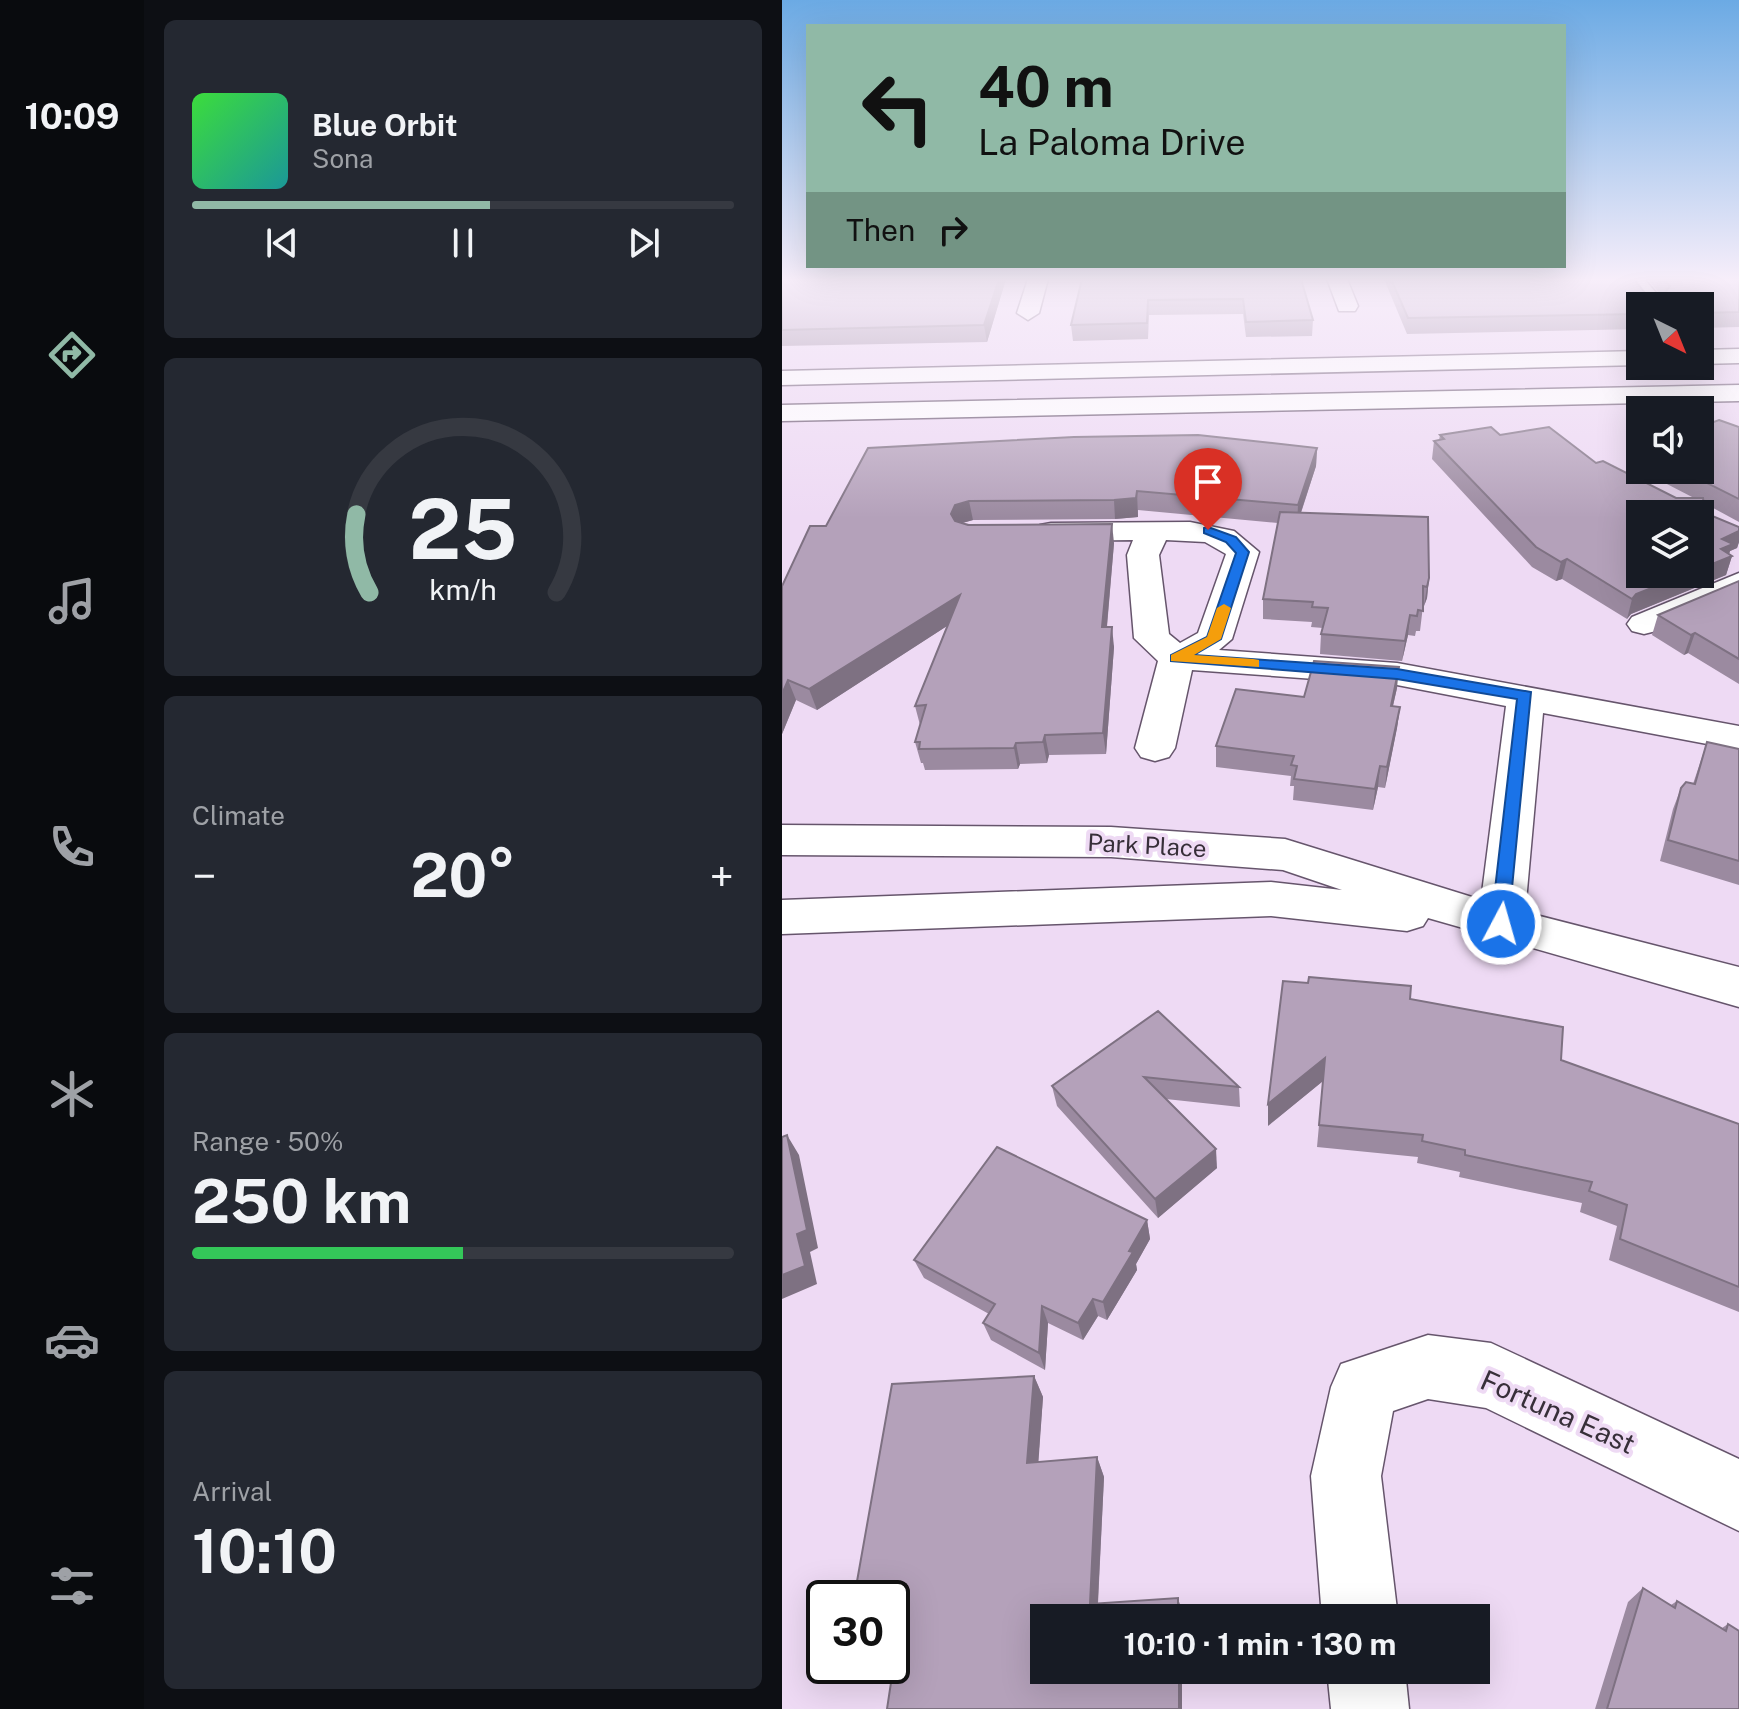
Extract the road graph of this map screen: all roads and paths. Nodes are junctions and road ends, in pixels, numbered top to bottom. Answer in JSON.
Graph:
{"nodes":[{"id":1,"x":1608,"y":359,"type":"edge"},
{"id":2,"x":782,"y":378,"type":"edge"},
{"id":3,"x":1739,"y":393,"type":"edge"},
{"id":4,"x":782,"y":413,"type":"edge"},
{"id":5,"x":1153,"y":531,"type":"junction"},
{"id":6,"x":1018,"y":532,"type":"edge"},
{"id":7,"x":1739,"y":583,"type":"edge"},
{"id":8,"x":1644,"y":624,"type":"dead end"},
{"id":9,"x":1177,"y":658,"type":"junction"},
{"id":10,"x":1526,"y":696,"type":"junction"},
{"id":11,"x":1739,"y":738,"type":"edge"},
{"id":12,"x":1155,"y":748,"type":"dead end"},
{"id":13,"x":782,"y":840,"type":"edge"},
{"id":14,"x":782,"y":917,"type":"edge"},
{"id":15,"x":1501,"y":924,"type":"junction"},
{"id":16,"x":1739,"y":987,"type":"edge"},
{"id":17,"x":1739,"y":1496,"type":"edge"},
{"id":18,"x":1359,"y":1604,"type":"edge"},
{"id":19,"x":1367,"y":1684,"type":"edge"},
{"id":20,"x":1370,"y":1709,"type":"edge"}],
"edges":[{"from":1,"to":2,"type":"street"},
{"from":3,"to":4,"type":"street"},
{"from":5,"to":6,"type":"street"},
{"from":5,"to":9,"type":"street"},
{"from":5,"to":9,"type":"street"},
{"from":7,"to":8,"type":"street"},
{"from":9,"to":10,"type":"street"},
{"from":9,"to":12,"type":"street"},
{"from":10,"to":11,"type":"street"},
{"from":10,"to":15,"type":"street"},
{"from":13,"to":15,"type":"street","name":"Park Place"},
{"from":14,"to":15,"type":"street","name":"Park Place"},
{"from":15,"to":16,"type":"street","name":"Park Place"},
{"from":17,"to":18,"type":"street","name":"Fortuna East"},
{"from":19,"to":20,"type":"street"}]}
